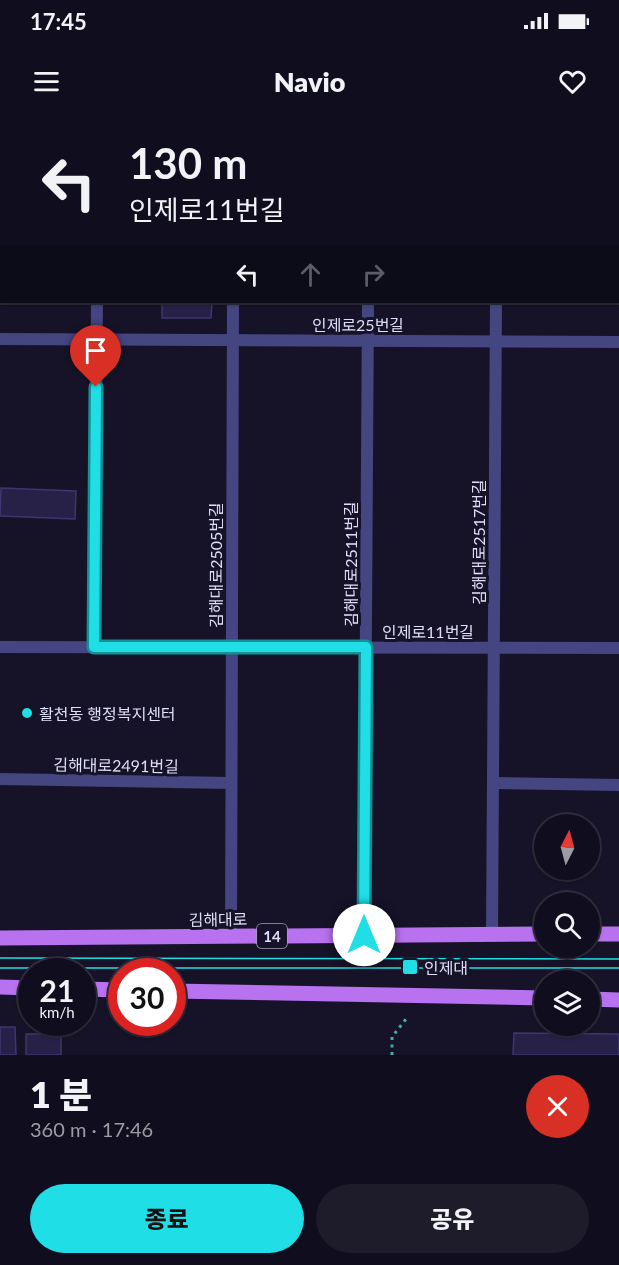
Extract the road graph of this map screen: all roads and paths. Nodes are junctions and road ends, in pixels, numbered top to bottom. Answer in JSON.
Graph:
{"nodes":[{"id":1,"x":97,"y":303,"type":"edge"},
{"id":2,"x":232,"y":303,"type":"edge"},
{"id":3,"x":368,"y":303,"type":"edge"},
{"id":4,"x":496,"y":303,"type":"edge"},
{"id":5,"x":0,"y":339,"type":"edge"},
{"id":6,"x":97,"y":340,"type":"junction"},
{"id":7,"x":232,"y":341,"type":"junction"},
{"id":8,"x":368,"y":341,"type":"junction"},
{"id":9,"x":495,"y":341,"type":"junction"},
{"id":10,"x":619,"y":342,"type":"edge"},
{"id":11,"x":0,"y":647,"type":"edge"},
{"id":12,"x":94,"y":647,"type":"junction"},
{"id":13,"x":232,"y":647,"type":"junction"},
{"id":14,"x":366,"y":647,"type":"junction"},
{"id":15,"x":494,"y":647,"type":"junction"},
{"id":16,"x":619,"y":648,"type":"edge"},
{"id":17,"x":0,"y":779,"type":"edge"},
{"id":18,"x":231,"y":783,"type":"junction"},
{"id":19,"x":493,"y":783,"type":"junction"},
{"id":20,"x":619,"y":785,"type":"edge"},
{"id":21,"x":492,"y":934,"type":"junction"},
{"id":22,"x":534,"y":934,"type":"edge"},
{"id":23,"x":600,"y":934,"type":"edge"},
{"id":24,"x":619,"y":934,"type":"edge"},
{"id":25,"x":364,"y":935,"type":"junction"},
{"id":26,"x":231,"y":937,"type":"junction"},
{"id":27,"x":0,"y":938,"type":"edge"},
{"id":28,"x":0,"y":987,"type":"edge"},
{"id":29,"x":18,"y":988,"type":"edge"},
{"id":30,"x":186,"y":991,"type":"edge"},
{"id":31,"x":534,"y":998,"type":"edge"},
{"id":32,"x":600,"y":999,"type":"edge"},
{"id":33,"x":619,"y":1000,"type":"edge"},
{"id":34,"x":406,"y":1019,"type":"dead end"},
{"id":35,"x":392,"y":1055,"type":"edge"}],
"edges":[{"from":1,"to":6,"type":"street"},
{"from":2,"to":7,"type":"street","name":"김해대로2505번길"},
{"from":3,"to":8,"type":"street","name":"김해대로2511번길"},
{"from":4,"to":9,"type":"street","name":"김해대로2517번길"},
{"from":5,"to":6,"type":"street","name":"인제로25번길"},
{"from":6,"to":7,"type":"street","name":"인제로25번길"},
{"from":6,"to":12,"type":"street"},
{"from":7,"to":8,"type":"street","name":"인제로25번길"},
{"from":7,"to":13,"type":"street","name":"김해대로2505번길"},
{"from":8,"to":9,"type":"street","name":"인제로25번길"},
{"from":8,"to":14,"type":"street","name":"김해대로2511번길"},
{"from":9,"to":10,"type":"street","name":"인제로25번길"},
{"from":9,"to":15,"type":"street","name":"김해대로2517번길"},
{"from":11,"to":12,"type":"street","name":"인제로11번길"},
{"from":12,"to":13,"type":"street","name":"인제로11번길"},
{"from":13,"to":14,"type":"street","name":"인제로11번길"},
{"from":13,"to":18,"type":"street","name":"김해대로2505번길"},
{"from":14,"to":15,"type":"street","name":"인제로11번길"},
{"from":14,"to":25,"type":"street","name":"김해대로2511번길"},
{"from":15,"to":16,"type":"street","name":"인제로11번길"},
{"from":15,"to":19,"type":"street","name":"김해대로2517번길"},
{"from":17,"to":18,"type":"street","name":"김해대로2491번길"},
{"from":18,"to":26,"type":"street","name":"김해대로2505번길"},
{"from":19,"to":20,"type":"street"},
{"from":19,"to":21,"type":"street","name":"김해대로2517번길"},
{"from":21,"to":22,"type":"main road","name":"김해대로","number":"14"},
{"from":21,"to":25,"type":"main road","name":"김해대로","number":"14"},
{"from":23,"to":24,"type":"main road"},
{"from":25,"to":26,"type":"main road","name":"김해대로","number":"14"},
{"from":26,"to":27,"type":"main road","name":"김해대로","number":"14"},
{"from":28,"to":29,"type":"main road"},
{"from":30,"to":31,"type":"main road"},
{"from":32,"to":33,"type":"main road"},
{"from":34,"to":35,"type":"path"}]}
